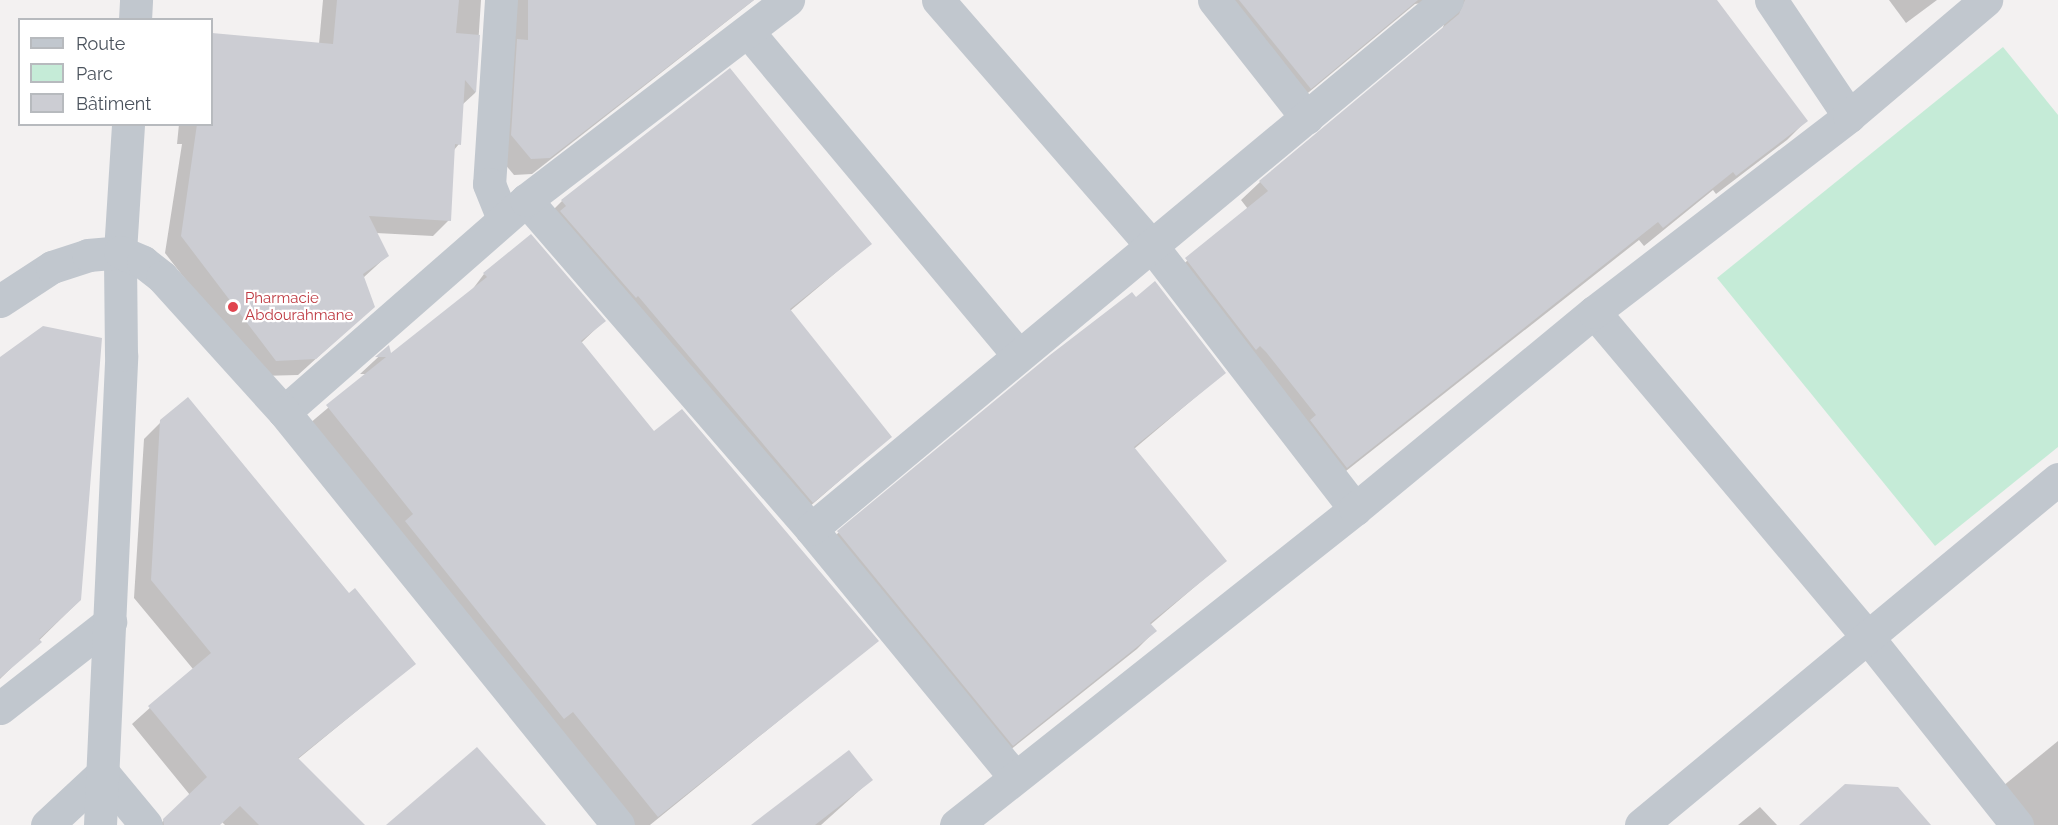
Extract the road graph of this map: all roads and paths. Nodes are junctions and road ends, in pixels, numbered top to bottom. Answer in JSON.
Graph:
{"nodes":[{"id":1,"x":136,"y":0,"type":"edge"},
{"id":2,"x":501,"y":0,"type":"edge"},
{"id":3,"x":788,"y":0,"type":"edge"},
{"id":4,"x":938,"y":0,"type":"edge"},
{"id":5,"x":1214,"y":0,"type":"edge"},
{"id":6,"x":1447,"y":0,"type":"edge"},
{"id":7,"x":1771,"y":0,"type":"edge"},
{"id":8,"x":1986,"y":0,"type":"edge"},
{"id":9,"x":135,"y":18,"type":"edge"},
{"id":10,"x":749,"y":33,"type":"junction"},
{"id":11,"x":1849,"y":116,"type":"junction"},
{"id":12,"x":1307,"y":118,"type":"junction"},
{"id":13,"x":128,"y":126,"type":"edge"},
{"id":14,"x":514,"y":210,"type":"junction"},
{"id":15,"x":1151,"y":245,"type":"junction"},
{"id":16,"x":120,"y":252,"type":"junction"},
{"id":17,"x":0,"y":301,"type":"edge"},
{"id":18,"x":1594,"y":312,"type":"junction"},
{"id":19,"x":1017,"y":354,"type":"junction"},
{"id":20,"x":284,"y":412,"type":"junction"},
{"id":21,"x":2058,"y":479,"type":"edge"},
{"id":22,"x":1355,"y":509,"type":"junction"},
{"id":23,"x":811,"y":529,"type":"junction"},
{"id":24,"x":110,"y":622,"type":"junction"},
{"id":25,"x":1869,"y":639,"type":"junction"},
{"id":26,"x":0,"y":708,"type":"edge"},
{"id":27,"x":103,"y":773,"type":"junction"},
{"id":28,"x":1015,"y":777,"type":"junction"},
{"id":29,"x":47,"y":825,"type":"edge"},
{"id":30,"x":100,"y":825,"type":"edge"},
{"id":31,"x":146,"y":825,"type":"edge"},
{"id":32,"x":618,"y":825,"type":"edge"},
{"id":33,"x":956,"y":825,"type":"edge"},
{"id":34,"x":1641,"y":825,"type":"edge"},
{"id":35,"x":2017,"y":825,"type":"edge"}],
"edges":[{"from":1,"to":9,"type":"street"},
{"from":2,"to":14,"type":"street"},
{"from":3,"to":10,"type":"street"},
{"from":4,"to":15,"type":"street"},
{"from":5,"to":12,"type":"street"},
{"from":6,"to":12,"type":"street"},
{"from":7,"to":11,"type":"street"},
{"from":8,"to":11,"type":"street"},
{"from":10,"to":14,"type":"street"},
{"from":10,"to":19,"type":"street"},
{"from":11,"to":18,"type":"street"},
{"from":12,"to":15,"type":"street"},
{"from":13,"to":16,"type":"street"},
{"from":14,"to":20,"type":"street"},
{"from":14,"to":23,"type":"street"},
{"from":15,"to":19,"type":"street"},
{"from":15,"to":22,"type":"street"},
{"from":16,"to":17,"type":"street"},
{"from":16,"to":20,"type":"street"},
{"from":16,"to":24,"type":"street"},
{"from":18,"to":22,"type":"street"},
{"from":18,"to":25,"type":"street"},
{"from":19,"to":23,"type":"street"},
{"from":20,"to":32,"type":"street"},
{"from":21,"to":25,"type":"street"},
{"from":22,"to":28,"type":"street"},
{"from":23,"to":28,"type":"street"},
{"from":24,"to":26,"type":"street"},
{"from":24,"to":27,"type":"street"},
{"from":25,"to":34,"type":"street"},
{"from":25,"to":35,"type":"street"},
{"from":27,"to":29,"type":"street"},
{"from":27,"to":30,"type":"street"},
{"from":27,"to":31,"type":"street"},
{"from":28,"to":33,"type":"street"}]}
